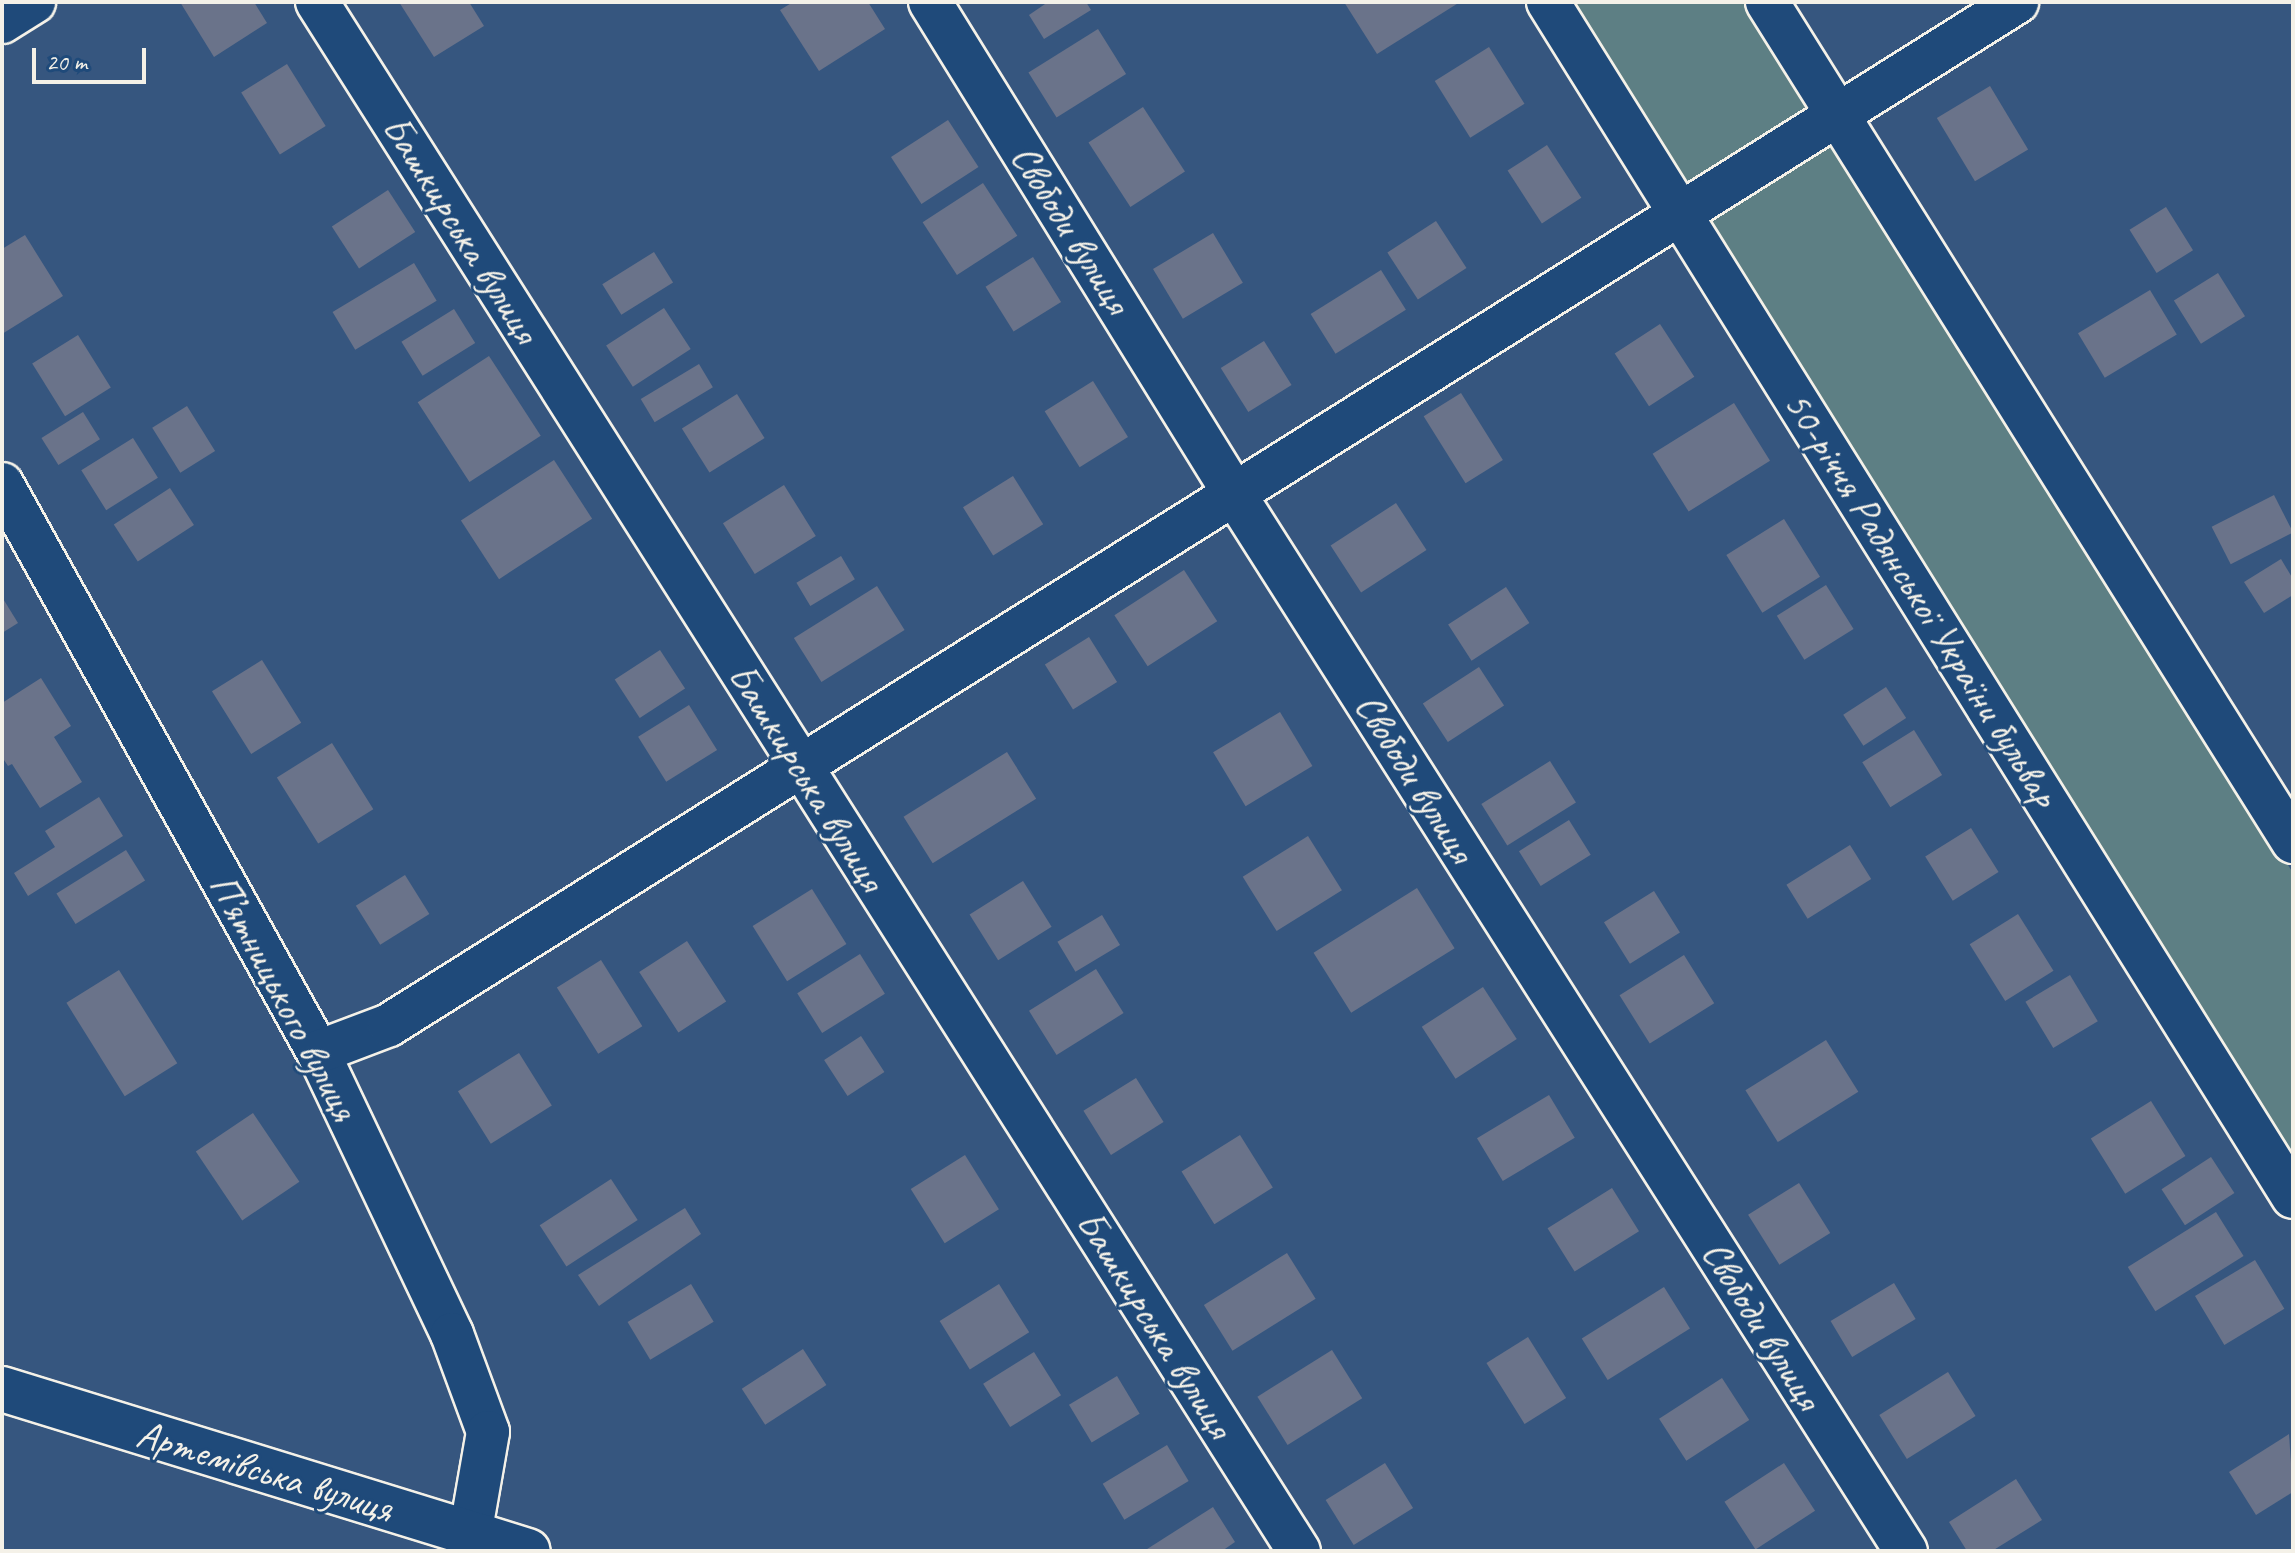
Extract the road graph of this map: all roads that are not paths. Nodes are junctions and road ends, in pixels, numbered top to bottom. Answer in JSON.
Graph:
{"nodes":[{"id":1,"x":34,"y":2,"type":"edge"},
{"id":2,"x":317,"y":2,"type":"edge"},
{"id":3,"x":930,"y":2,"type":"edge"},
{"id":4,"x":1548,"y":2,"type":"edge"},
{"id":5,"x":1767,"y":2,"type":"edge"},
{"id":6,"x":2017,"y":2,"type":"edge"},
{"id":7,"x":2,"y":22,"type":"edge"},
{"id":8,"x":1837,"y":115,"type":"junction"},
{"id":9,"x":1680,"y":212,"type":"junction"},
{"id":10,"x":2,"y":484,"type":"edge"},
{"id":11,"x":1235,"y":495,"type":"junction"},
{"id":12,"x":800,"y":766,"type":"junction"},
{"id":13,"x":2293,"y":842,"type":"edge"},
{"id":14,"x":318,"y":1052,"type":"junction"},
{"id":15,"x":2293,"y":1197,"type":"edge"},
{"id":16,"x":2,"y":1389,"type":"edge"},
{"id":17,"x":470,"y":1535,"type":"junction"},
{"id":18,"x":528,"y":1551,"type":"edge"},
{"id":19,"x":1299,"y":1551,"type":"edge"},
{"id":20,"x":1906,"y":1551,"type":"edge"}],
"edges":[{"from":1,"to":7,"type":"street"},
{"from":2,"to":12,"type":"street","name":"Башкирська вулиця"},
{"from":3,"to":11,"type":"street","name":"Свободи вулиця"},
{"from":4,"to":9,"type":"street","name":"50-річчя Радянської України бульвар"},
{"from":5,"to":8,"type":"street"},
{"from":6,"to":8,"type":"street"},
{"from":8,"to":9,"type":"street"},
{"from":8,"to":13,"type":"street"},
{"from":9,"to":11,"type":"street"},
{"from":9,"to":15,"type":"street","name":"50-річчя Радянської України бульвар"},
{"from":10,"to":14,"type":"street","name":"П’ятницького вулиця"},
{"from":11,"to":12,"type":"street"},
{"from":11,"to":20,"type":"street","name":"Свободи вулиця"},
{"from":12,"to":14,"type":"street"},
{"from":12,"to":19,"type":"street","name":"Башкирська вулиця"},
{"from":14,"to":17,"type":"street","name":"П’ятницького вулиця"},
{"from":16,"to":17,"type":"main road","name":"Артемівська вулиця"},
{"from":17,"to":18,"type":"main road","name":"Артемівська вулиця"}]}
